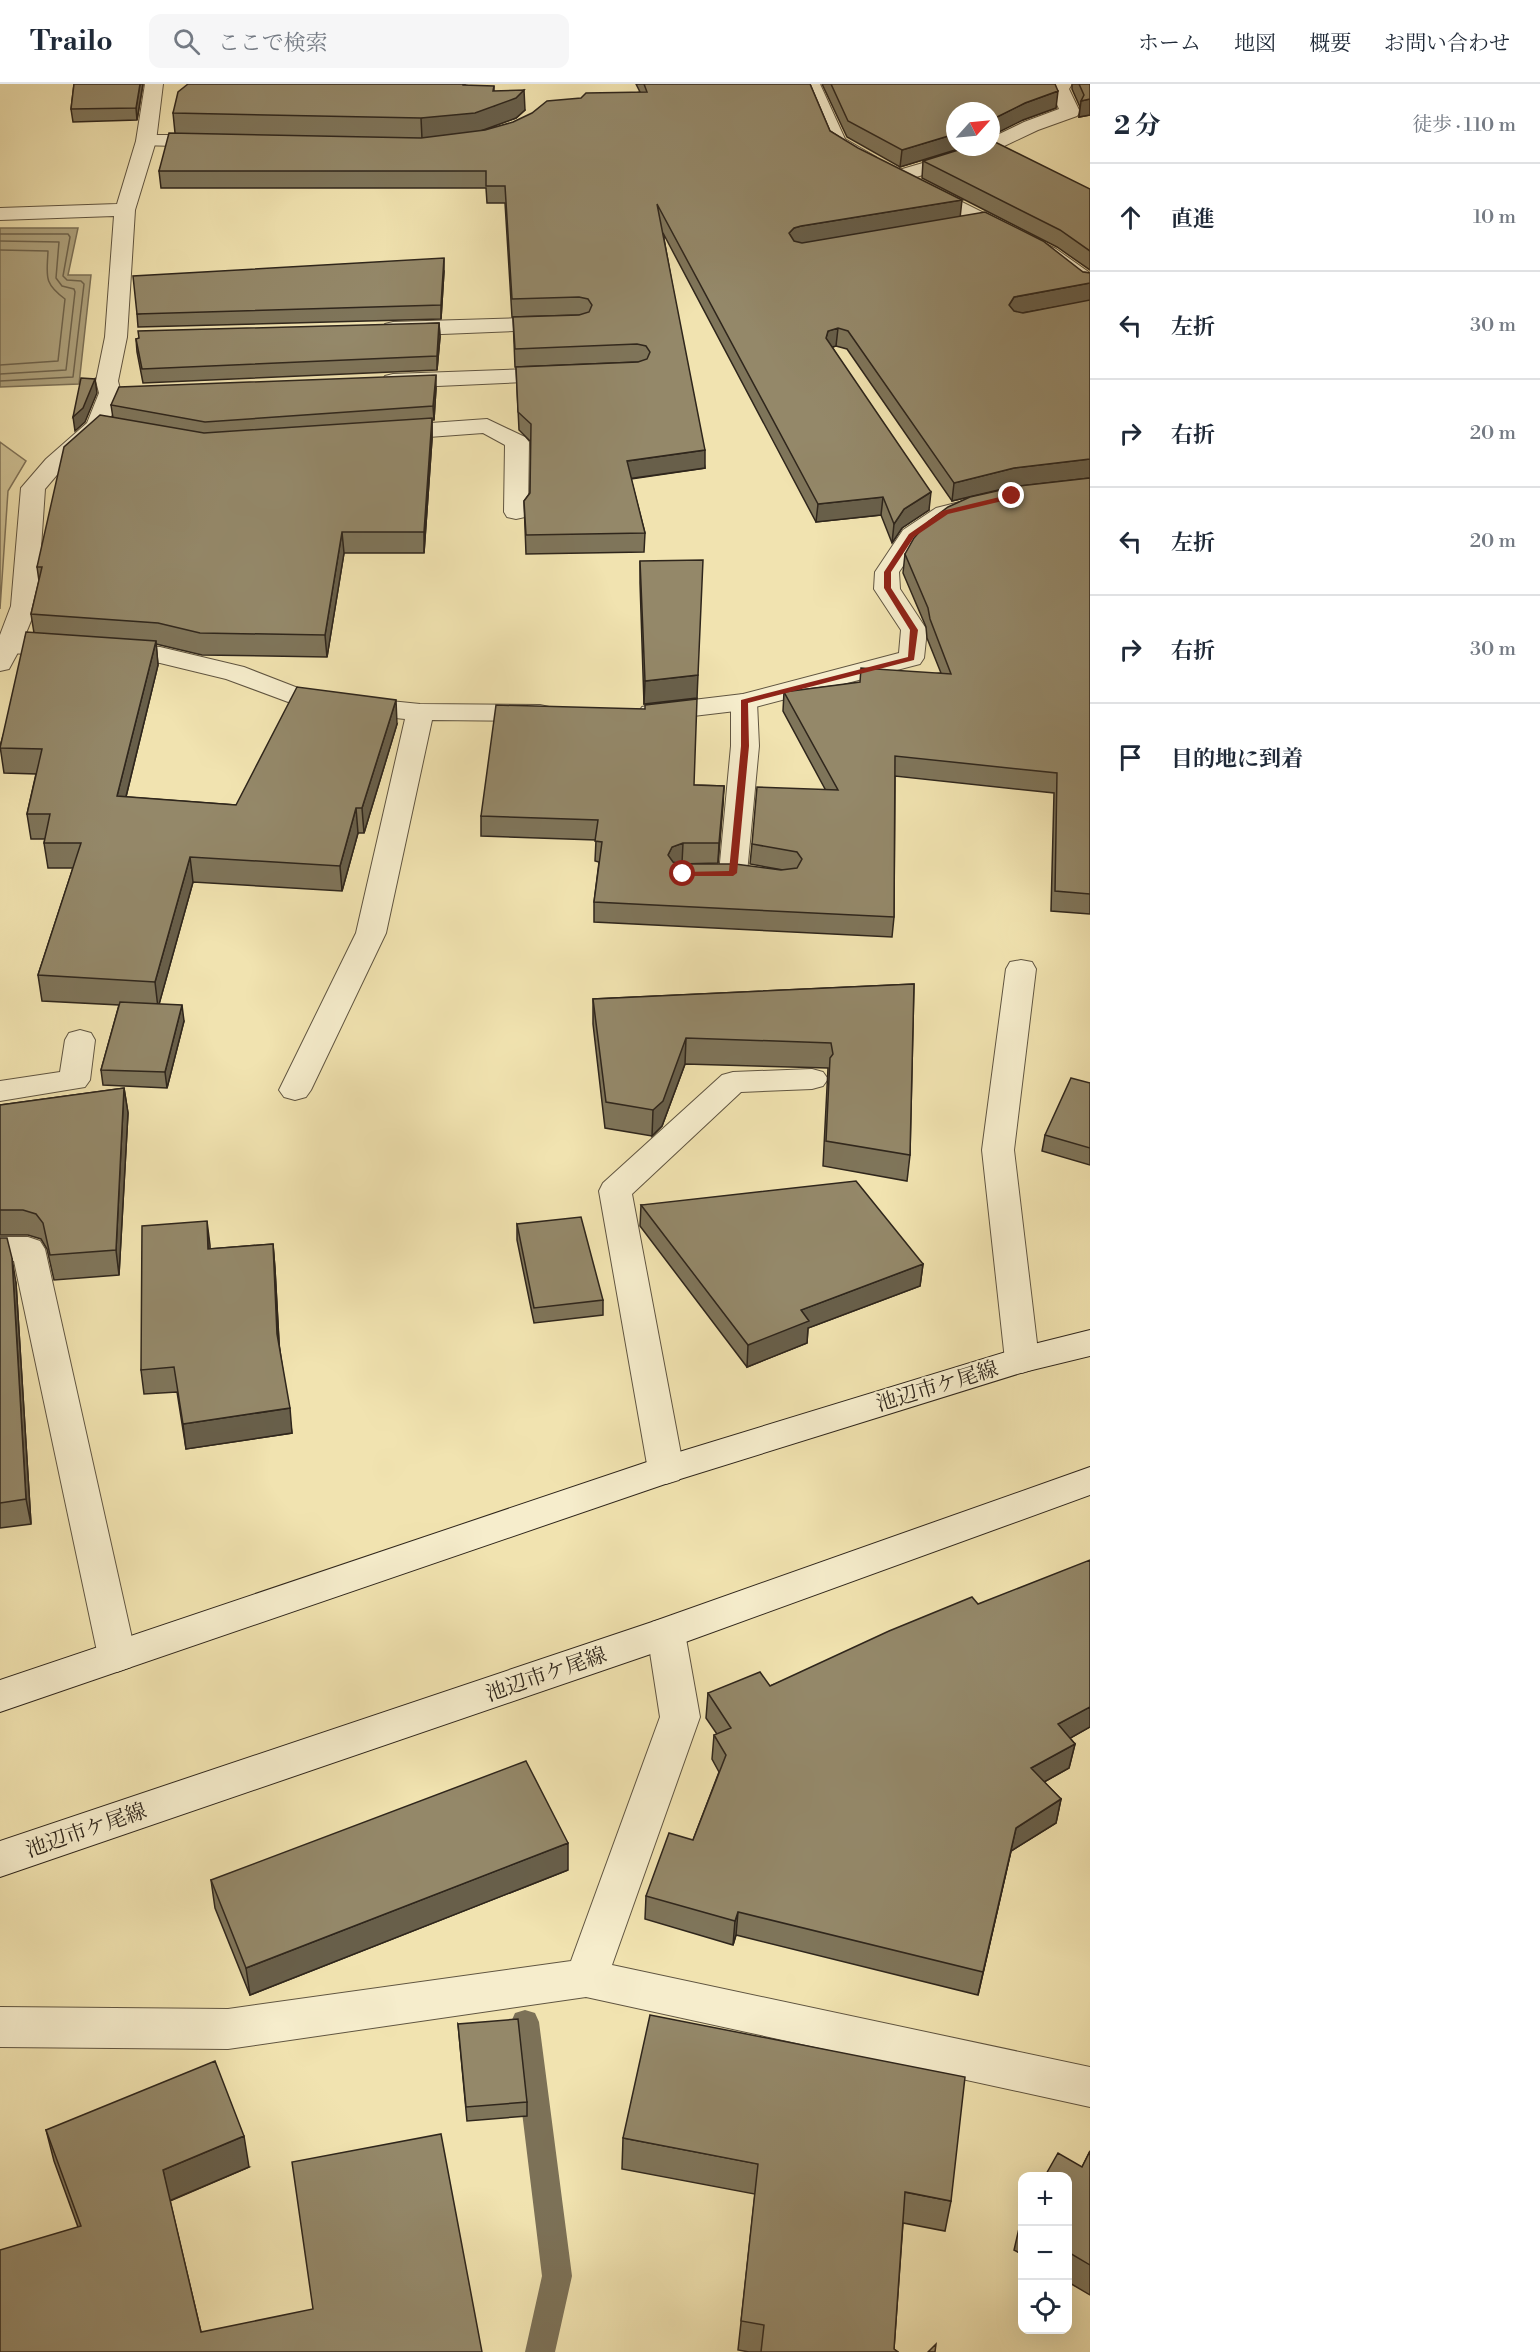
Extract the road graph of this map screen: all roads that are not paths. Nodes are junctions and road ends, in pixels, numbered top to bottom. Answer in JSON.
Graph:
{"nodes":[{"id":1,"x":154,"y":84,"type":"edge"},
{"id":2,"x":811,"y":84,"type":"edge"},
{"id":3,"x":1063,"y":84,"type":"edge"},
{"id":4,"x":146,"y":141,"type":"junction"},
{"id":5,"x":1000,"y":141,"type":"edge"},
{"id":6,"x":234,"y":142,"type":"edge"},
{"id":7,"x":968,"y":156,"type":"edge"},
{"id":8,"x":899,"y":176,"type":"junction"},
{"id":9,"x":125,"y":210,"type":"junction"},
{"id":10,"x":0,"y":214,"type":"edge"},
{"id":11,"x":989,"y":221,"type":"junction"},
{"id":12,"x":953,"y":227,"type":"edge"},
{"id":13,"x":1090,"y":284,"type":"edge"},
{"id":14,"x":579,"y":324,"type":"edge"},
{"id":15,"x":377,"y":330,"type":"edge"},
{"id":16,"x":140,"y":336,"type":"edge"},
{"id":17,"x":116,"y":337,"type":"junction"},
{"id":18,"x":577,"y":374,"type":"edge"},
{"id":19,"x":374,"y":382,"type":"edge"},
{"id":20,"x":134,"y":392,"type":"edge"},
{"id":21,"x":110,"y":393,"type":"junction"},
{"id":22,"x":370,"y":434,"type":"edge"},
{"id":23,"x":990,"y":502,"type":"edge"},
{"id":24,"x":516,"y":512,"type":"dead end"},
{"id":25,"x":3,"y":652,"type":"edge"},
{"id":26,"x":744,"y":702,"type":"junction"},
{"id":27,"x":420,"y":712,"type":"junction"},
{"id":28,"x":569,"y":713,"type":"edge"},
{"id":29,"x":626,"y":714,"type":"edge"},
{"id":30,"x":703,"y":874,"type":"edge"},
{"id":31,"x":1022,"y":969,"type":"dead end"},
{"id":32,"x":80,"y":1040,"type":"dead end"},
{"id":33,"x":813,"y":1079,"type":"dead end"},
{"id":34,"x":295,"y":1090,"type":"dead end"},
{"id":35,"x":0,"y":1091,"type":"edge"},
{"id":36,"x":0,"y":1249,"type":"edge"},
{"id":37,"x":1090,"y":1343,"type":"edge"},
{"id":38,"x":1022,"y":1360,"type":"junction"},
{"id":39,"x":666,"y":1470,"type":"junction"},
{"id":40,"x":1090,"y":1481,"type":"edge"},
{"id":41,"x":666,"y":1633,"type":"junction"},
{"id":42,"x":117,"y":1656,"type":"junction"},
{"id":43,"x":0,"y":1696,"type":"edge"},
{"id":44,"x":0,"y":1859,"type":"edge"},
{"id":45,"x":586,"y":1978,"type":"junction"},
{"id":46,"x":0,"y":2027,"type":"edge"},
{"id":47,"x":1090,"y":2087,"type":"edge"}],
"edges":[{"from":1,"to":4,"type":"street"},
{"from":2,"to":8,"type":"street"},
{"from":3,"to":5,"type":"street"},
{"from":4,"to":6,"type":"street"},
{"from":4,"to":9,"type":"street"},
{"from":7,"to":8,"type":"street"},
{"from":8,"to":11,"type":"street"},
{"from":9,"to":10,"type":"street"},
{"from":9,"to":17,"type":"street"},
{"from":11,"to":12,"type":"street"},
{"from":11,"to":13,"type":"street"},
{"from":14,"to":15,"type":"street"},
{"from":16,"to":17,"type":"street"},
{"from":17,"to":21,"type":"street"},
{"from":18,"to":19,"type":"street"},
{"from":20,"to":21,"type":"street"},
{"from":21,"to":25,"type":"street"},
{"from":22,"to":24,"type":"street"},
{"from":23,"to":26,"type":"street"},
{"from":25,"to":27,"type":"street"},
{"from":26,"to":29,"type":"street"},
{"from":26,"to":30,"type":"street"},
{"from":27,"to":28,"type":"street"},
{"from":27,"to":34,"type":"street"},
{"from":31,"to":38,"type":"street"},
{"from":32,"to":35,"type":"street"},
{"from":33,"to":39,"type":"street"},
{"from":36,"to":42,"type":"street"},
{"from":37,"to":38,"type":"street","name":"池辺市ケ尾線"},
{"from":38,"to":39,"type":"street","name":"池辺市ケ尾線"},
{"from":39,"to":42,"type":"street","name":"池辺市ケ尾線"},
{"from":40,"to":41,"type":"street","name":"池辺市ケ尾線"},
{"from":41,"to":44,"type":"street","name":"池辺市ケ尾線"},
{"from":41,"to":45,"type":"street"},
{"from":42,"to":43,"type":"street","name":"池辺市ケ尾線"},
{"from":45,"to":46,"type":"street"},
{"from":45,"to":47,"type":"street"}]}
